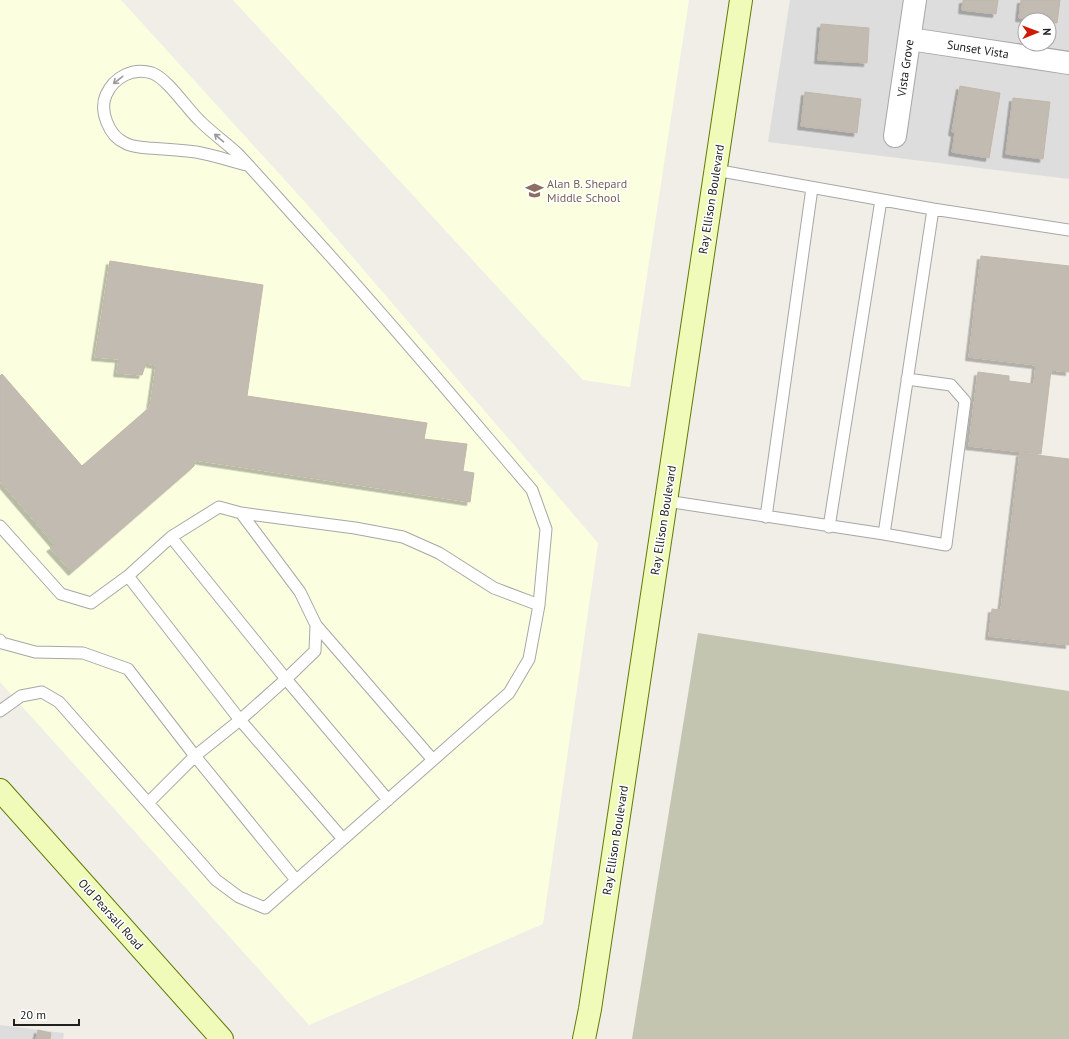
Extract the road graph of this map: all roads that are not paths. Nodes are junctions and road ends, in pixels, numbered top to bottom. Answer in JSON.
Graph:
{"nodes":[{"id":1,"x":741,"y":0,"type":"edge"},
{"id":2,"x":916,"y":0,"type":"edge"},
{"id":3,"x":910,"y":39,"type":"junction"},
{"id":4,"x":1069,"y":63,"type":"edge"},
{"id":5,"x":895,"y":136,"type":"dead end"},
{"id":6,"x":247,"y":165,"type":"junction"},
{"id":7,"x":715,"y":170,"type":"junction"},
{"id":8,"x":812,"y":188,"type":"junction"},
{"id":9,"x":880,"y":200,"type":"junction"},
{"id":10,"x":932,"y":209,"type":"junction"},
{"id":11,"x":1069,"y":230,"type":"edge"},
{"id":12,"x":907,"y":379,"type":"junction"},
{"id":13,"x":666,"y":501,"type":"junction"},
{"id":14,"x":241,"y":513,"type":"junction"},
{"id":15,"x":766,"y":517,"type":"junction"},
{"id":16,"x":0,"y":526,"type":"edge"},
{"id":17,"x":829,"y":526,"type":"junction"},
{"id":18,"x":884,"y":534,"type":"junction"},
{"id":19,"x":171,"y":537,"type":"junction"},
{"id":20,"x":128,"y":576,"type":"junction"},
{"id":21,"x":539,"y":605,"type":"junction"},
{"id":22,"x":316,"y":625,"type":"junction"},
{"id":23,"x":0,"y":640,"type":"edge"},
{"id":24,"x":286,"y":679,"type":"junction"},
{"id":25,"x":0,"y":711,"type":"edge"},
{"id":26,"x":240,"y":720,"type":"junction"},
{"id":27,"x":195,"y":756,"type":"junction"},
{"id":28,"x":433,"y":760,"type":"junction"},
{"id":29,"x":0,"y":790,"type":"edge"},
{"id":30,"x":388,"y":800,"type":"junction"},
{"id":31,"x":148,"y":803,"type":"junction"},
{"id":32,"x":343,"y":839,"type":"junction"},
{"id":33,"x":296,"y":880,"type":"junction"},
{"id":34,"x":222,"y":1039,"type":"edge"},
{"id":35,"x":584,"y":1039,"type":"edge"}],
"edges":[{"from":1,"to":7,"type":"main road","name":"Ray Ellison Boulevard"},
{"from":2,"to":3,"type":"street","name":"Vista Grove"},
{"from":3,"to":4,"type":"street","name":"Sunset Vista"},
{"from":3,"to":5,"type":"street","name":"Vista Grove"},
{"from":6,"to":6,"type":"lane","one_way":true},
{"from":6,"to":21,"type":"lane"},
{"from":7,"to":8,"type":"lane"},
{"from":7,"to":13,"type":"main road","name":"Ray Ellison Boulevard"},
{"from":8,"to":9,"type":"lane"},
{"from":8,"to":15,"type":"lane"},
{"from":9,"to":10,"type":"lane"},
{"from":9,"to":17,"type":"lane"},
{"from":10,"to":11,"type":"lane"},
{"from":10,"to":12,"type":"lane"},
{"from":12,"to":18,"type":"lane"},
{"from":12,"to":18,"type":"lane"},
{"from":13,"to":15,"type":"lane"},
{"from":13,"to":35,"type":"main road","name":"Ray Ellison Boulevard"},
{"from":14,"to":19,"type":"lane"},
{"from":14,"to":21,"type":"lane"},
{"from":14,"to":22,"type":"lane"},
{"from":15,"to":17,"type":"lane"},
{"from":16,"to":20,"type":"lane"},
{"from":17,"to":18,"type":"lane"},
{"from":19,"to":20,"type":"lane"},
{"from":19,"to":24,"type":"lane"},
{"from":20,"to":26,"type":"lane"},
{"from":21,"to":28,"type":"lane"},
{"from":22,"to":24,"type":"lane"},
{"from":22,"to":28,"type":"lane"},
{"from":23,"to":27,"type":"lane"},
{"from":24,"to":26,"type":"lane"},
{"from":24,"to":30,"type":"lane"},
{"from":25,"to":31,"type":"lane"},
{"from":26,"to":27,"type":"lane"},
{"from":26,"to":32,"type":"lane"},
{"from":27,"to":31,"type":"lane"},
{"from":27,"to":33,"type":"lane"},
{"from":28,"to":30,"type":"lane"},
{"from":29,"to":34,"type":"main road","name":"Old Pearsall Road"},
{"from":30,"to":32,"type":"lane"},
{"from":31,"to":33,"type":"lane"},
{"from":32,"to":33,"type":"lane"}]}
